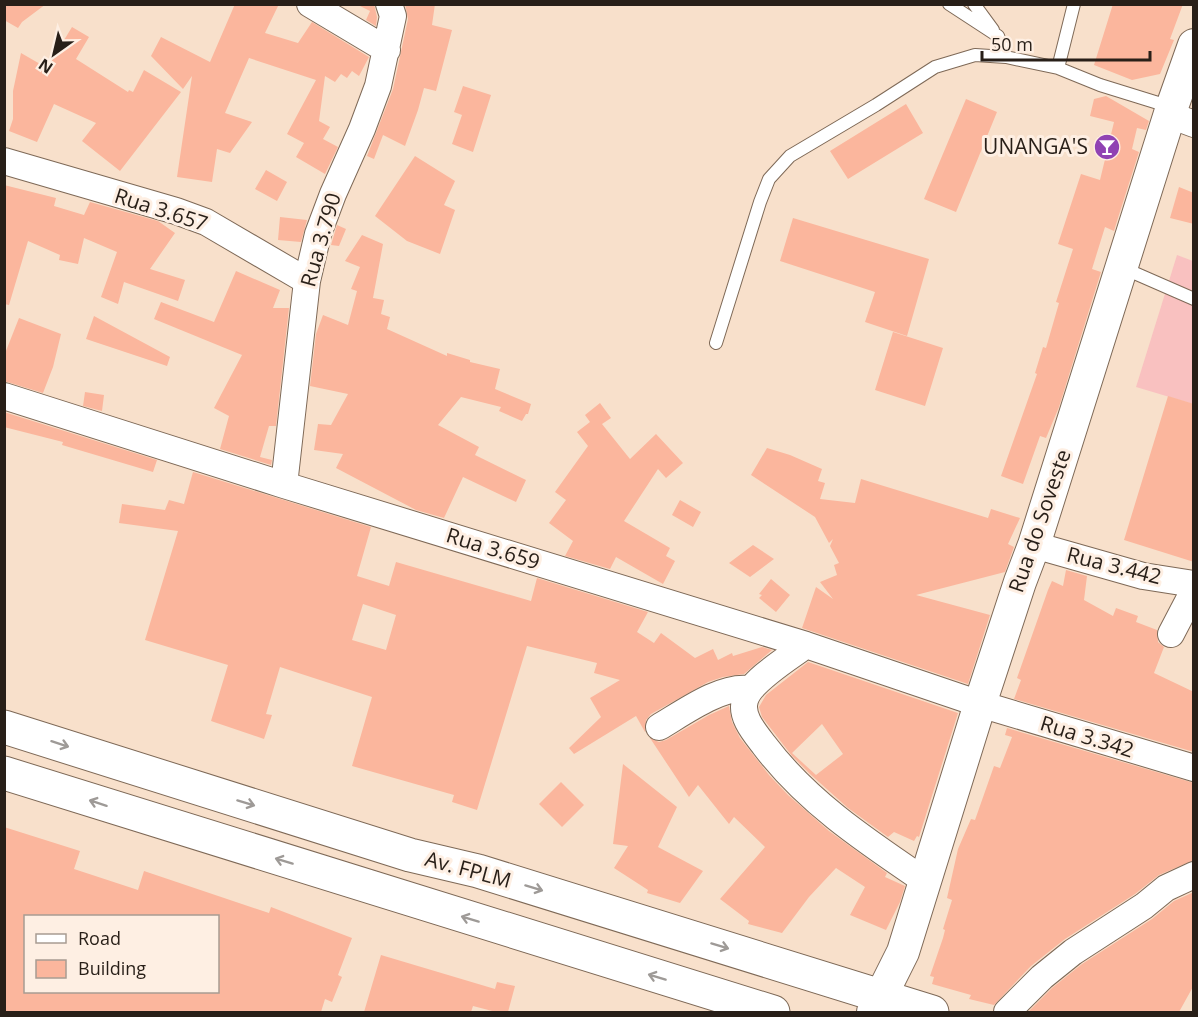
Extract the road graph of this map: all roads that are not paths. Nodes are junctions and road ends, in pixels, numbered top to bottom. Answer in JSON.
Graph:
{"nodes":[{"id":1,"x":310,"y":4,"type":"edge"},
{"id":2,"x":389,"y":4,"type":"edge"},
{"id":3,"x":950,"y":4,"type":"edge"},
{"id":4,"x":974,"y":4,"type":"edge"},
{"id":5,"x":1074,"y":4,"type":"edge"},
{"id":6,"x":998,"y":36,"type":"junction"},
{"id":7,"x":1194,"y":45,"type":"edge"},
{"id":8,"x":387,"y":50,"type":"junction"},
{"id":9,"x":1006,"y":57,"type":"junction"},
{"id":10,"x":1058,"y":68,"type":"junction"},
{"id":11,"x":1178,"y":115,"type":"edge"},
{"id":12,"x":4,"y":161,"type":"edge"},
{"id":13,"x":1122,"y":268,"type":"junction"},
{"id":14,"x":307,"y":281,"type":"junction"},
{"id":15,"x":1194,"y":299,"type":"edge"},
{"id":16,"x":716,"y":343,"type":"dead end"},
{"id":17,"x":4,"y":396,"type":"edge"},
{"id":18,"x":284,"y":485,"type":"junction"},
{"id":19,"x":1034,"y":545,"type":"junction"},
{"id":20,"x":1194,"y":584,"type":"edge"},
{"id":21,"x":1194,"y":590,"type":"edge"},
{"id":22,"x":1171,"y":634,"type":"dead end"},
{"id":23,"x":806,"y":645,"type":"junction"},
{"id":24,"x":749,"y":689,"type":"junction"},
{"id":25,"x":980,"y":704,"type":"junction"},
{"id":26,"x":4,"y":727,"type":"edge"},
{"id":27,"x":658,"y":727,"type":"dead end"},
{"id":28,"x":1194,"y":768,"type":"edge"},
{"id":29,"x":4,"y":773,"type":"edge"},
{"id":30,"x":1194,"y":875,"type":"edge"},
{"id":31,"x":925,"y":881,"type":"junction"},
{"id":32,"x":878,"y":1004,"type":"edge"},
{"id":33,"x":773,"y":1012,"type":"edge"},
{"id":34,"x":932,"y":1012,"type":"edge"},
{"id":35,"x":1007,"y":1012,"type":"edge"}],
"edges":[{"from":1,"to":8,"type":"street"},
{"from":2,"to":8,"type":"street","name":"Rua 3.790"},
{"from":3,"to":6,"type":"lane"},
{"from":4,"to":6,"type":"lane"},
{"from":5,"to":10,"type":"lane"},
{"from":6,"to":9,"type":"lane"},
{"from":7,"to":11,"type":"street","name":"Rua do Soveste"},
{"from":8,"to":14,"type":"street","name":"Rua 3.790"},
{"from":9,"to":10,"type":"lane"},
{"from":9,"to":16,"type":"lane"},
{"from":10,"to":11,"type":"lane"},
{"from":11,"to":13,"type":"street","name":"Rua do Soveste"},
{"from":12,"to":14,"type":"street","name":"Rua 3.657"},
{"from":13,"to":15,"type":"lane"},
{"from":13,"to":19,"type":"street","name":"Rua do Soveste"},
{"from":14,"to":18,"type":"street","name":"Rua 3.790"},
{"from":17,"to":18,"type":"street","name":"Rua 3.659"},
{"from":18,"to":23,"type":"street","name":"Rua 3.659"},
{"from":19,"to":20,"type":"street","name":"Rua 3.442"},
{"from":19,"to":25,"type":"street","name":"Rua do Soveste"},
{"from":21,"to":22,"type":"street"},
{"from":23,"to":24,"type":"street"},
{"from":23,"to":25,"type":"street","name":"Rua 3.659"},
{"from":24,"to":27,"type":"street"},
{"from":24,"to":31,"type":"street"},
{"from":25,"to":28,"type":"street","name":"Rua 3.342"},
{"from":25,"to":31,"type":"street","name":"Rua do Soveste"},
{"from":26,"to":32,"type":"main road","name":"Av. FPLM","one_way":true},
{"from":33,"to":29,"type":"main road","one_way":true},
{"from":30,"to":35,"type":"street"},
{"from":31,"to":32,"type":"street","name":"Rua do Soveste"},
{"from":32,"to":34,"type":"main road","name":"Av. FPLM"}]}
